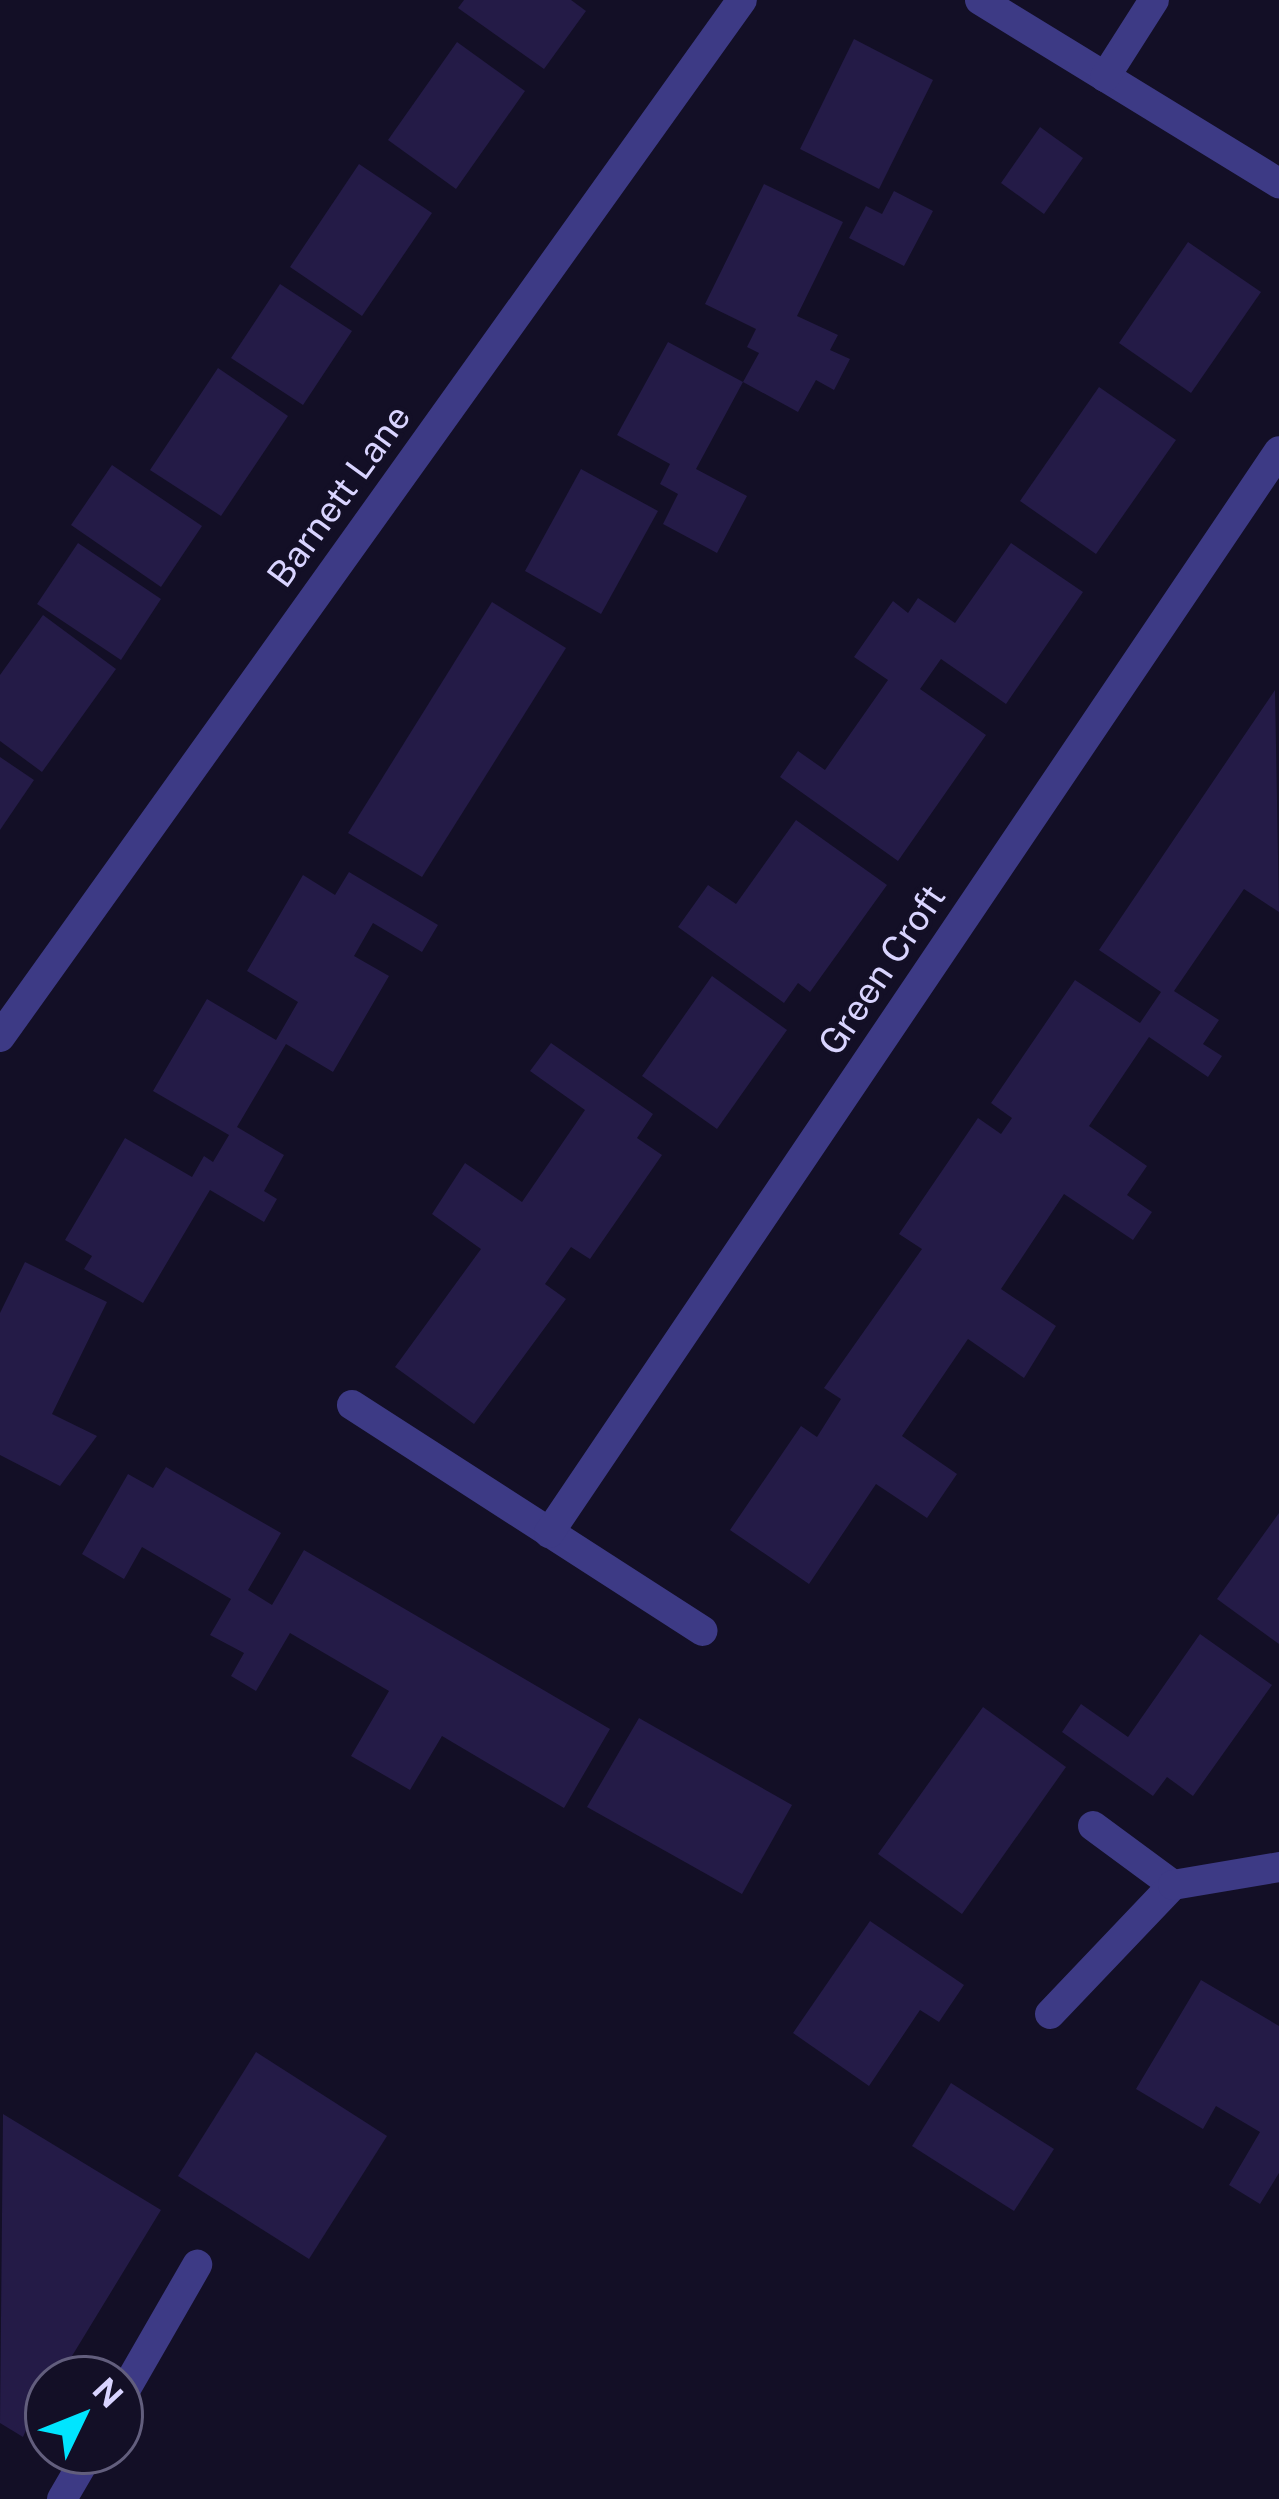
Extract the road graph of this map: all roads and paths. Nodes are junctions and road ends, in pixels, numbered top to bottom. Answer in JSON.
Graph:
{"nodes":[{"id":1,"x":742,"y":0,"type":"edge"},
{"id":2,"x":980,"y":0,"type":"edge"},
{"id":3,"x":1154,"y":0,"type":"edge"},
{"id":4,"x":1106,"y":77,"type":"junction"},
{"id":5,"x":1279,"y":183,"type":"edge"},
{"id":6,"x":1279,"y":452,"type":"edge"},
{"id":7,"x":0,"y":1037,"type":"edge"},
{"id":8,"x":352,"y":1405,"type":"dead end"},
{"id":9,"x":550,"y":1533,"type":"junction"},
{"id":10,"x":703,"y":1631,"type":"dead end"},
{"id":11,"x":1093,"y":1826,"type":"dead end"},
{"id":12,"x":1279,"y":1867,"type":"edge"},
{"id":13,"x":1173,"y":1885,"type":"junction"},
{"id":14,"x":1050,"y":2014,"type":"dead end"},
{"id":15,"x":197,"y":2265,"type":"dead end"},
{"id":16,"x":144,"y":2357,"type":"edge"}],
"edges":[{"from":1,"to":7,"type":"street","name":"Barnett Lane"},
{"from":2,"to":4,"type":"street"},
{"from":3,"to":4,"type":"street"},
{"from":4,"to":5,"type":"street"},
{"from":6,"to":9,"type":"street","name":"Green Croft"},
{"from":8,"to":9,"type":"street"},
{"from":9,"to":10,"type":"street"},
{"from":11,"to":13,"type":"street"},
{"from":12,"to":13,"type":"street"},
{"from":13,"to":14,"type":"street"},
{"from":15,"to":16,"type":"street"}]}
